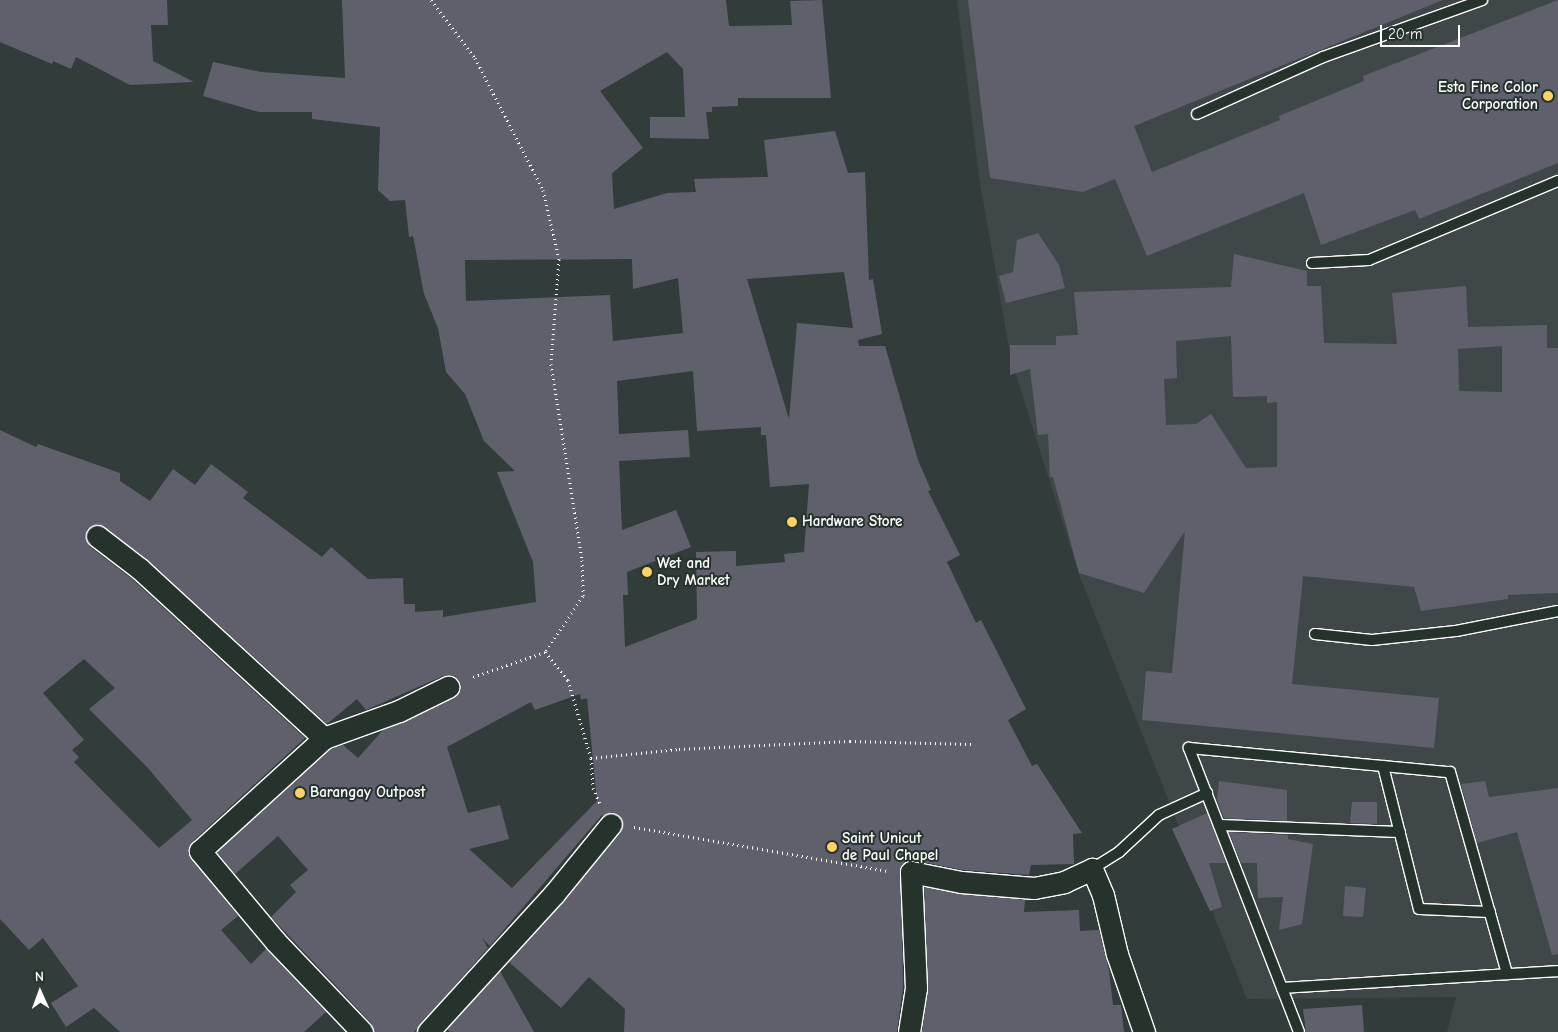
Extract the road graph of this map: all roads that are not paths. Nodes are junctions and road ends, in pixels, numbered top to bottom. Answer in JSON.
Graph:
{"nodes":[{"id":1,"x":1482,"y":0,"type":"edge"},
{"id":2,"x":1197,"y":114,"type":"dead end"},
{"id":3,"x":1558,"y":181,"type":"edge"},
{"id":4,"x":1312,"y":263,"type":"dead end"},
{"id":5,"x":97,"y":536,"type":"dead end"},
{"id":6,"x":1558,"y":611,"type":"edge"},
{"id":7,"x":1315,"y":634,"type":"dead end"},
{"id":8,"x":448,"y":687,"type":"road end"},
{"id":9,"x":324,"y":738,"type":"junction"},
{"id":10,"x":1383,"y":766,"type":"junction"},
{"id":11,"x":1206,"y":793,"type":"junction"},
{"id":12,"x":611,"y":824,"type":"road end"},
{"id":13,"x":1219,"y":825,"type":"junction"},
{"id":14,"x":1400,"y":832,"type":"junction"},
{"id":15,"x":1092,"y":869,"type":"junction"},
{"id":16,"x":1490,"y":912,"type":"junction"},
{"id":17,"x":1558,"y":971,"type":"edge"},
{"id":18,"x":1507,"y":974,"type":"junction"},
{"id":19,"x":1282,"y":988,"type":"junction"},
{"id":20,"x":362,"y":1032,"type":"edge"},
{"id":21,"x":428,"y":1032,"type":"edge"},
{"id":22,"x":909,"y":1032,"type":"edge"},
{"id":23,"x":1144,"y":1032,"type":"edge"},
{"id":24,"x":1299,"y":1032,"type":"edge"}],
"edges":[{"from":1,"to":2,"type":"lane"},
{"from":3,"to":4,"type":"lane"},
{"from":5,"to":9,"type":"street"},
{"from":6,"to":7,"type":"lane"},
{"from":8,"to":9,"type":"street"},
{"from":9,"to":20,"type":"street"},
{"from":10,"to":11,"type":"lane"},
{"from":10,"to":14,"type":"lane"},
{"from":10,"to":16,"type":"lane"},
{"from":11,"to":13,"type":"lane"},
{"from":11,"to":15,"type":"lane"},
{"from":12,"to":21,"type":"street"},
{"from":13,"to":14,"type":"lane"},
{"from":13,"to":19,"type":"lane"},
{"from":14,"to":16,"type":"lane"},
{"from":15,"to":22,"type":"street"},
{"from":15,"to":23,"type":"street"},
{"from":16,"to":18,"type":"lane"},
{"from":17,"to":18,"type":"lane"},
{"from":18,"to":19,"type":"lane"},
{"from":19,"to":24,"type":"lane"}]}
